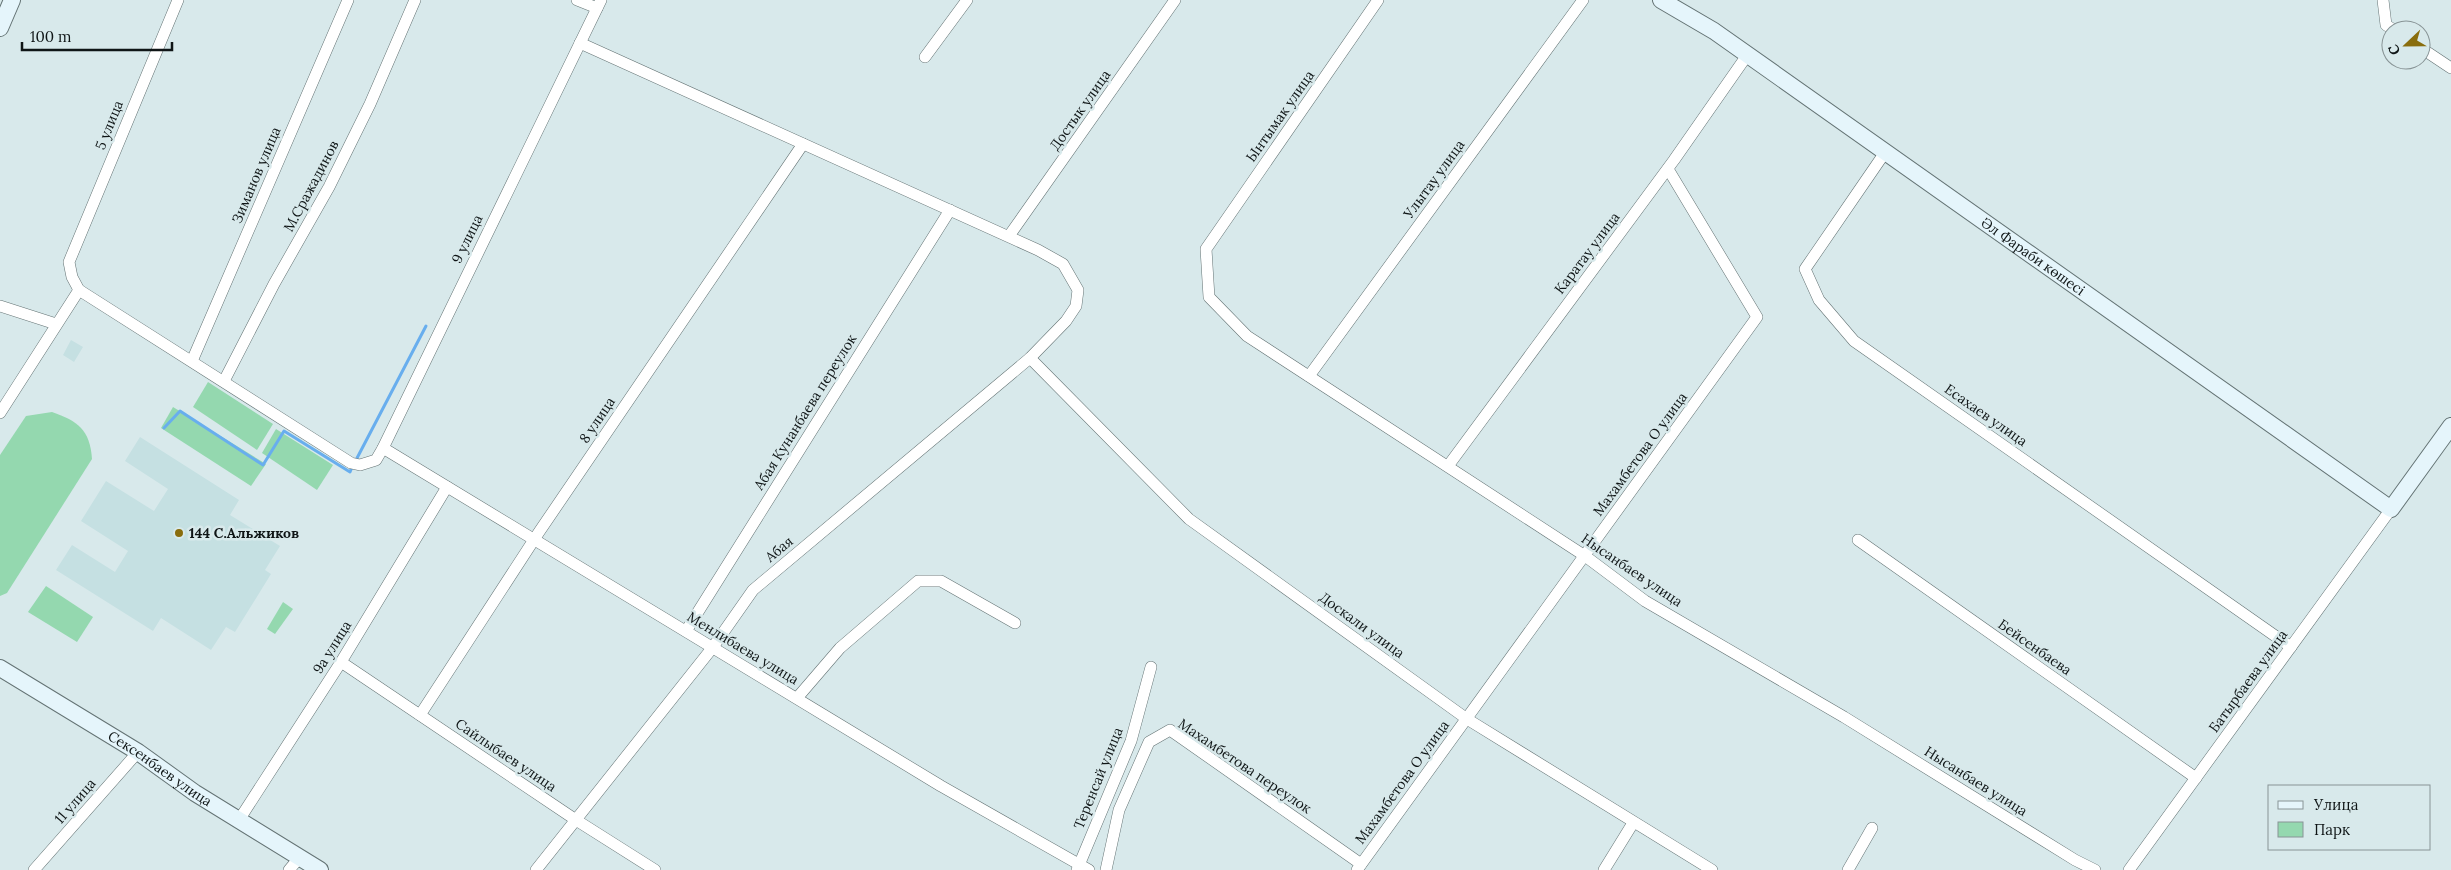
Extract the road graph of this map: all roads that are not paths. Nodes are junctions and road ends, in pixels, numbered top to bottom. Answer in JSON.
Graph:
{"nodes":[{"id":1,"x":12,"y":0,"type":"edge"},
{"id":2,"x":178,"y":0,"type":"edge"},
{"id":3,"x":348,"y":0,"type":"edge"},
{"id":4,"x":415,"y":0,"type":"edge"},
{"id":5,"x":577,"y":0,"type":"edge"},
{"id":6,"x":967,"y":0,"type":"edge"},
{"id":7,"x":1175,"y":0,"type":"edge"},
{"id":8,"x":1378,"y":0,"type":"edge"},
{"id":9,"x":1583,"y":0,"type":"edge"},
{"id":10,"x":2383,"y":0,"type":"edge"},
{"id":11,"x":599,"y":4,"type":"edge"},
{"id":12,"x":1668,"y":4,"type":"edge"},
{"id":13,"x":2388,"y":20,"type":"edge"},
{"id":14,"x":0,"y":28,"type":"edge"},
{"id":15,"x":580,"y":44,"type":"junction"},
{"id":16,"x":1748,"y":54,"type":"junction"},
{"id":17,"x":2431,"y":55,"type":"edge"},
{"id":18,"x":925,"y":57,"type":"dead end"},
{"id":19,"x":2451,"y":68,"type":"edge"},
{"id":20,"x":803,"y":144,"type":"junction"},
{"id":21,"x":1886,"y":151,"type":"junction"},
{"id":22,"x":1668,"y":169,"type":"junction"},
{"id":23,"x":950,"y":210,"type":"junction"},
{"id":24,"x":1009,"y":236,"type":"junction"},
{"id":25,"x":1206,"y":248,"type":"joint"},
{"id":26,"x":78,"y":290,"type":"junction"},
{"id":27,"x":0,"y":306,"type":"edge"},
{"id":28,"x":56,"y":324,"type":"junction"},
{"id":29,"x":1030,"y":358,"type":"junction"},
{"id":30,"x":192,"y":361,"type":"junction"},
{"id":31,"x":1309,"y":376,"type":"junction"},
{"id":32,"x":224,"y":381,"type":"junction"},
{"id":33,"x":0,"y":413,"type":"edge"},
{"id":34,"x":2451,"y":426,"type":"edge"},
{"id":35,"x":383,"y":448,"type":"junction"},
{"id":36,"x":1448,"y":466,"type":"junction"},
{"id":37,"x":447,"y":487,"type":"junction"},
{"id":38,"x":2391,"y":509,"type":"junction"},
{"id":39,"x":534,"y":540,"type":"junction"},
{"id":40,"x":1858,"y":540,"type":"dead end"},
{"id":41,"x":1585,"y":556,"type":"junction"},
{"id":42,"x":1015,"y":623,"type":"dead end"},
{"id":43,"x":686,"y":631,"type":"junction"},
{"id":44,"x":713,"y":647,"type":"junction"},
{"id":45,"x":2290,"y":647,"type":"junction"},
{"id":46,"x":341,"y":662,"type":"junction"},
{"id":47,"x":1151,"y":667,"type":"dead end"},
{"id":48,"x":0,"y":668,"type":"edge"},
{"id":49,"x":797,"y":698,"type":"junction"},
{"id":50,"x":420,"y":715,"type":"junction"},
{"id":51,"x":1467,"y":719,"type":"junction"},
{"id":52,"x":138,"y":752,"type":"junction"},
{"id":53,"x":2196,"y":778,"type":"junction"},
{"id":54,"x":239,"y":820,"type":"junction"},
{"id":55,"x":576,"y":820,"type":"junction"},
{"id":56,"x":1633,"y":823,"type":"junction"},
{"id":57,"x":1872,"y":828,"type":"dead end"},
{"id":58,"x":300,"y":858,"type":"junction"},
{"id":59,"x":1359,"y":867,"type":"edge"},
{"id":60,"x":1082,"y":868,"type":"edge"},
{"id":61,"x":34,"y":870,"type":"edge"},
{"id":62,"x":289,"y":870,"type":"edge"},
{"id":63,"x":320,"y":870,"type":"edge"},
{"id":64,"x":536,"y":870,"type":"edge"},
{"id":65,"x":655,"y":870,"type":"edge"},
{"id":66,"x":1106,"y":870,"type":"edge"},
{"id":67,"x":1604,"y":870,"type":"edge"},
{"id":68,"x":1712,"y":870,"type":"edge"},
{"id":69,"x":1848,"y":870,"type":"edge"},
{"id":70,"x":2095,"y":870,"type":"edge"},
{"id":71,"x":2129,"y":870,"type":"edge"}],
"edges":[{"from":1,"to":14,"type":"street"},
{"from":2,"to":26,"type":"street","name":"5 улица"},
{"from":3,"to":30,"type":"street","name":"Зиманов улица"},
{"from":4,"to":32,"type":"street","name":"М.Сражадинов"},
{"from":5,"to":11,"type":"street"},
{"from":6,"to":18,"type":"street"},
{"from":7,"to":24,"type":"street","name":"Достык улица"},
{"from":8,"to":25,"type":"street","name":"Ынтымак улица"},
{"from":9,"to":31,"type":"street","name":"Улытау улица"},
{"from":10,"to":13,"type":"street"},
{"from":11,"to":15,"type":"street","name":"9 улица"},
{"from":12,"to":16,"type":"street","name":"Әл Фараби көшесі"},
{"from":15,"to":20,"type":"street"},
{"from":15,"to":35,"type":"street","name":"9 улица"},
{"from":16,"to":21,"type":"street","name":"Әл Фараби көшесі"},
{"from":16,"to":22,"type":"street","name":"Каратау улица"},
{"from":17,"to":19,"type":"street"},
{"from":20,"to":23,"type":"street"},
{"from":20,"to":39,"type":"street","name":"8 улица"},
{"from":21,"to":38,"type":"street","name":"Әл Фараби көшесі"},
{"from":21,"to":45,"type":"street","name":"Есахаев улица"},
{"from":22,"to":36,"type":"street","name":"Каратау улица"},
{"from":22,"to":41,"type":"street","name":"Махамбетова О улица"},
{"from":23,"to":24,"type":"street"},
{"from":23,"to":43,"type":"street","name":"Абая Кунанбаева переулок"},
{"from":24,"to":29,"type":"street","name":"Абая"},
{"from":25,"to":31,"type":"street","name":"Нысанбаев улица"},
{"from":26,"to":28,"type":"street"},
{"from":26,"to":30,"type":"street"},
{"from":27,"to":28,"type":"street"},
{"from":28,"to":33,"type":"street"},
{"from":29,"to":44,"type":"street","name":"Абая"},
{"from":29,"to":51,"type":"street","name":"Доскали улица"},
{"from":30,"to":32,"type":"street"},
{"from":31,"to":36,"type":"street","name":"Нысанбаев улица"},
{"from":32,"to":35,"type":"street"},
{"from":34,"to":38,"type":"street"},
{"from":35,"to":37,"type":"street","name":"Менлибаева улица"},
{"from":36,"to":41,"type":"street","name":"Нысанбаев улица"},
{"from":37,"to":39,"type":"street","name":"Менлибаева улица"},
{"from":37,"to":46,"type":"street","name":"9а улица"},
{"from":38,"to":45,"type":"street","name":"Батырбаева улица"},
{"from":39,"to":43,"type":"street","name":"Менлибаева улица"},
{"from":39,"to":50,"type":"street","name":"8 улица"},
{"from":40,"to":53,"type":"street","name":"Бейсенбаева"},
{"from":41,"to":51,"type":"street","name":"Махамбетова О улица"},
{"from":41,"to":70,"type":"street","name":"Нысанбаев улица"},
{"from":42,"to":49,"type":"street"},
{"from":43,"to":44,"type":"street","name":"Менлибаева улица"},
{"from":44,"to":49,"type":"street","name":"Менлибаева улица"},
{"from":44,"to":55,"type":"street","name":"Абая"},
{"from":45,"to":53,"type":"street","name":"Батырбаева улица"},
{"from":46,"to":50,"type":"street","name":"Сайлыбаев улица"},
{"from":46,"to":54,"type":"street","name":"9а улица"},
{"from":47,"to":60,"type":"street","name":"Теренсай улица"},
{"from":48,"to":52,"type":"street","name":"Сексенбаев улица"},
{"from":49,"to":60,"type":"street","name":"Менлибаева улица"},
{"from":50,"to":55,"type":"street","name":"Сайлыбаев улица"},
{"from":51,"to":56,"type":"street","name":"Доскали улица"},
{"from":51,"to":59,"type":"street","name":"Махамбетова О улица"},
{"from":52,"to":54,"type":"street","name":"Сексенбаев улица"},
{"from":52,"to":61,"type":"street","name":"11 улица"},
{"from":53,"to":71,"type":"street","name":"Батырбаева улица"},
{"from":54,"to":58,"type":"street","name":"Сексенбаев улица"},
{"from":55,"to":64,"type":"street","name":"Абая"},
{"from":55,"to":65,"type":"street","name":"Сайлыбаев улица"},
{"from":56,"to":67,"type":"street"},
{"from":56,"to":68,"type":"street","name":"Доскали улица"},
{"from":57,"to":69,"type":"street"},
{"from":58,"to":62,"type":"street"},
{"from":58,"to":63,"type":"street","name":"Сексенбаев улица"},
{"from":59,"to":66,"type":"street","name":"Махамбетова переулок"}]}
